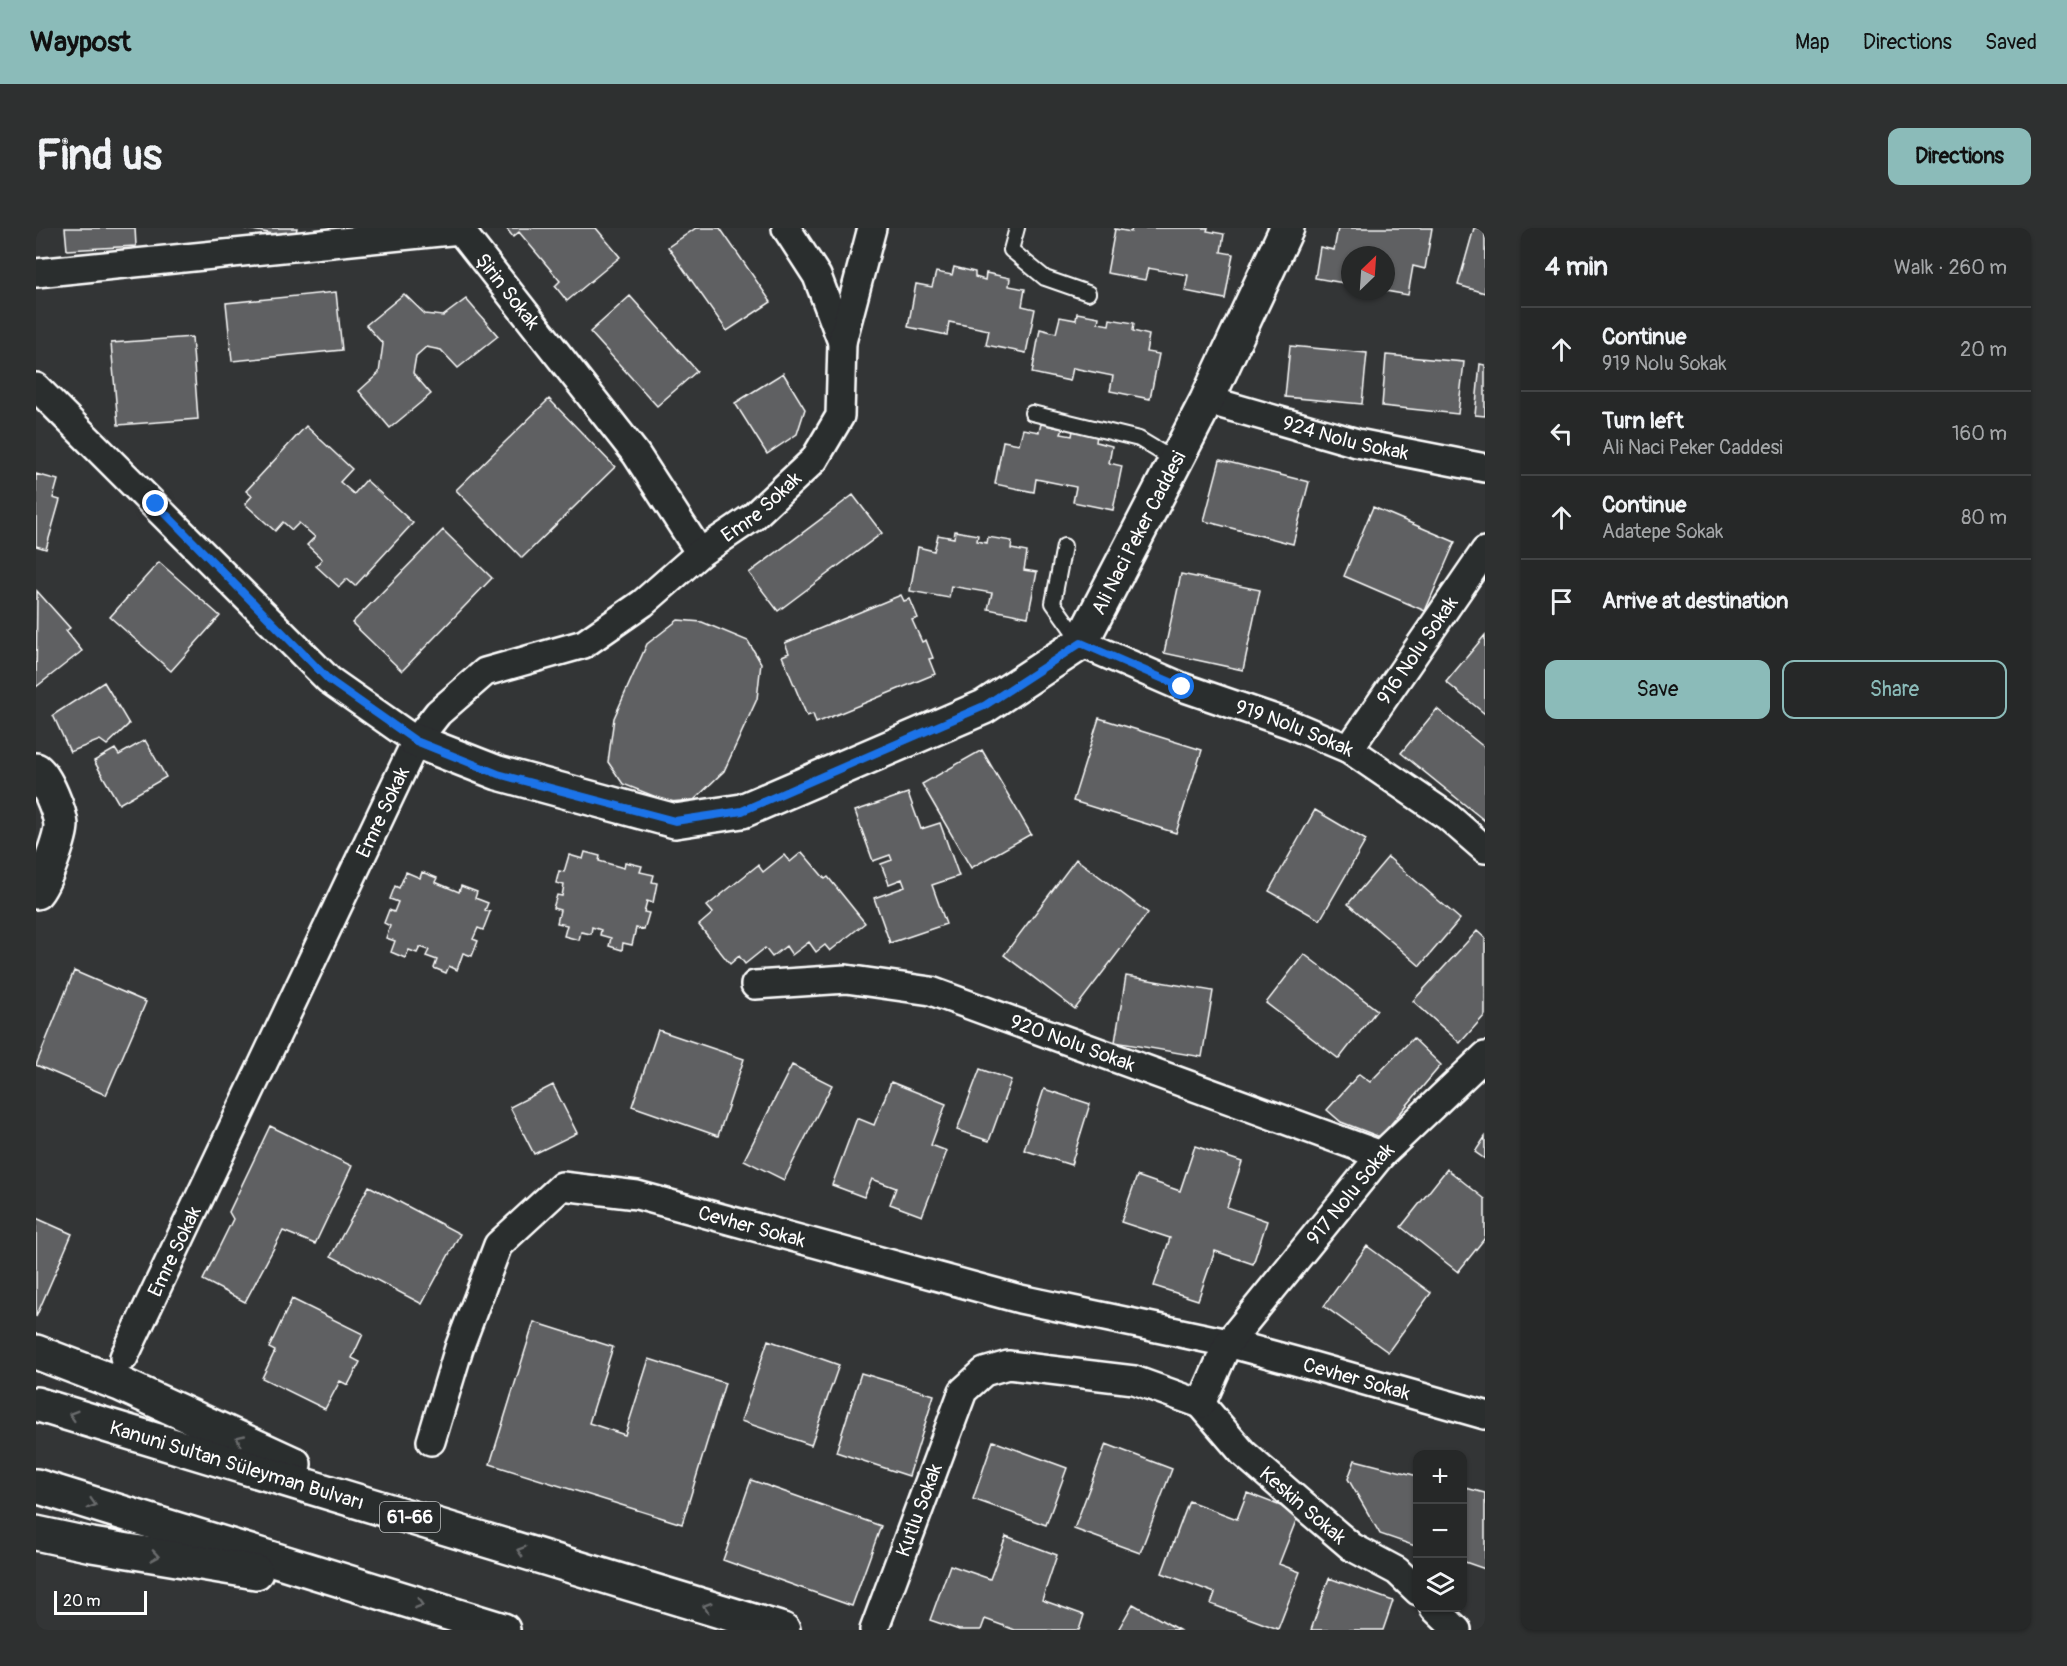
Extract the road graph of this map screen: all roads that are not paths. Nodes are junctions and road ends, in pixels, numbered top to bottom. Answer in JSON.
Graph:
{"nodes":[{"id":1,"x":786,"y":228,"type":"edge"},
{"id":2,"x":872,"y":228,"type":"edge"},
{"id":3,"x":1017,"y":228,"type":"edge"},
{"id":4,"x":1287,"y":228,"type":"edge"},
{"id":5,"x":460,"y":229,"type":"edge"},
{"id":6,"x":36,"y":273,"type":"edge"},
{"id":7,"x":1088,"y":293,"type":"dead end"},
{"id":8,"x":842,"y":342,"type":"junction"},
{"id":9,"x":36,"y":388,"type":"edge"},
{"id":10,"x":1208,"y":400,"type":"junction"},
{"id":11,"x":1032,"y":413,"type":"dead end"},
{"id":12,"x":1174,"y":460,"type":"junction"},
{"id":13,"x":1485,"y":468,"type":"edge"},
{"id":14,"x":1064,"y":546,"type":"dead end"},
{"id":15,"x":700,"y":552,"type":"junction"},
{"id":16,"x":1485,"y":552,"type":"edge"},
{"id":17,"x":1081,"y":643,"type":"junction"},
{"id":18,"x":416,"y":741,"type":"junction"},
{"id":19,"x":1349,"y":748,"type":"junction"},
{"id":20,"x":36,"y":770,"type":"edge"},
{"id":21,"x":1485,"y":849,"type":"edge"},
{"id":22,"x":36,"y":892,"type":"edge"},
{"id":23,"x":755,"y":985,"type":"dead end"},
{"id":24,"x":1485,"y":1056,"type":"edge"},
{"id":25,"x":1381,"y":1155,"type":"junction"},
{"id":26,"x":1228,"y":1343,"type":"junction"},
{"id":27,"x":36,"y":1352,"type":"edge"},
{"id":28,"x":124,"y":1356,"type":"dead end"},
{"id":29,"x":36,"y":1404,"type":"edge"},
{"id":30,"x":1201,"y":1404,"type":"junction"},
{"id":31,"x":1485,"y":1415,"type":"edge"},
{"id":32,"x":431,"y":1442,"type":"dead end"},
{"id":33,"x":36,"y":1486,"type":"edge"},
{"id":34,"x":408,"y":1517,"type":"junction"},
{"id":35,"x":36,"y":1533,"type":"edge"},
{"id":36,"x":1413,"y":1586,"type":"edge"},
{"id":37,"x":375,"y":1591,"type":"junction"},
{"id":38,"x":1438,"y":1612,"type":"edge"},
{"id":39,"x":503,"y":1630,"type":"edge"},
{"id":40,"x":783,"y":1630,"type":"edge"},
{"id":41,"x":874,"y":1630,"type":"edge"},
{"id":42,"x":1457,"y":1630,"type":"edge"}],
"edges":[{"from":1,"to":8,"type":"street"},
{"from":2,"to":8,"type":"street","name":"Emre Sokak"},
{"from":3,"to":7,"type":"lane"},
{"from":4,"to":10,"type":"main road","name":"Ali Naci Peker Caddesi"},
{"from":5,"to":6,"type":"street","name":"Şirin Sokak"},
{"from":5,"to":15,"type":"street","name":"Şirin Sokak"},
{"from":8,"to":15,"type":"street","name":"Emre Sokak"},
{"from":9,"to":18,"type":"street"},
{"from":10,"to":12,"type":"main road","name":"Ali Naci Peker Caddesi"},
{"from":10,"to":13,"type":"street","name":"924 Nolu Sokak"},
{"from":11,"to":12,"type":"lane"},
{"from":12,"to":17,"type":"main road","name":"Ali Naci Peker Caddesi"},
{"from":14,"to":17,"type":"lane"},
{"from":15,"to":18,"type":"street","name":"Emre Sokak"},
{"from":16,"to":19,"type":"street","name":"916 Nolu Sokak"},
{"from":17,"to":18,"type":"main road"},
{"from":17,"to":19,"type":"street","name":"919 Nolu Sokak"},
{"from":18,"to":28,"type":"street","name":"Emre Sokak"},
{"from":19,"to":21,"type":"street","name":"919 Nolu Sokak"},
{"from":20,"to":22,"type":"main road"},
{"from":23,"to":25,"type":"street","name":"920 Nolu Sokak"},
{"from":24,"to":25,"type":"street","name":"917 Nolu Sokak"},
{"from":25,"to":26,"type":"street","name":"917 Nolu Sokak"},
{"from":26,"to":30,"type":"street"},
{"from":26,"to":31,"type":"street","name":"Cevher Sokak"},
{"from":26,"to":32,"type":"street","name":"Cevher Sokak"},
{"from":34,"to":27,"type":"main road","number":"61-66","one_way":true},
{"from":34,"to":29,"type":"main road","name":"Kanuni Sultan Süleyman Bulvarı","number":"61-66","one_way":true},
{"from":30,"to":36,"type":"street","name":"Keskin Sokak"},
{"from":30,"to":41,"type":"street","name":"Kutlu Sokak"},
{"from":33,"to":37,"type":"main road","one_way":true},
{"from":40,"to":34,"type":"main road","name":"Kanuni Sultan Süleyman Bulvarı","number":"61-66","one_way":true},
{"from":35,"to":37,"type":"main road","one_way":true},
{"from":37,"to":39,"type":"main road","one_way":true},
{"from":38,"to":42,"type":"street"}]}
